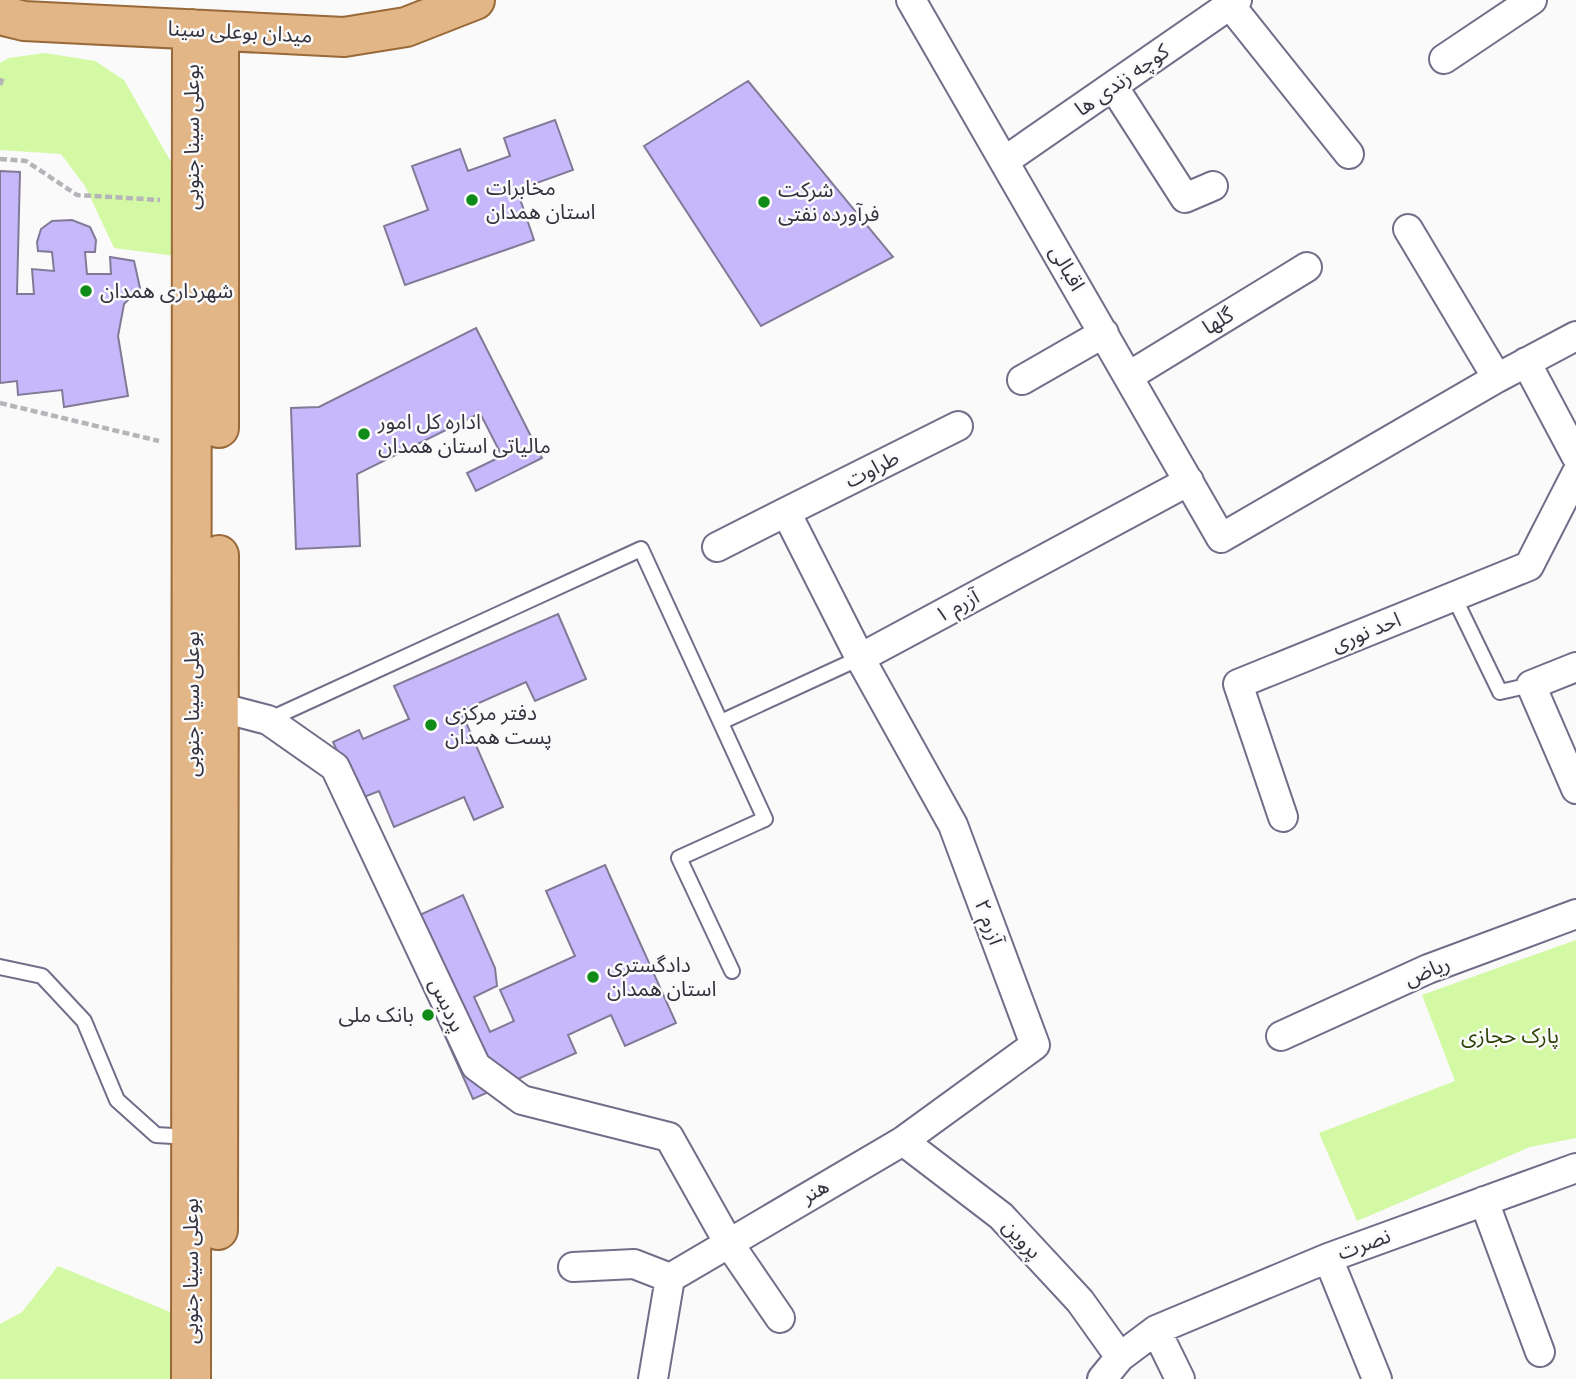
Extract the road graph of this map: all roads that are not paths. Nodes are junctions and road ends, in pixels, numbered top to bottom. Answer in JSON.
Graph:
{"nodes":[{"id":1,"x":475,"y":0,"type":"edge"},
{"id":2,"x":911,"y":0,"type":"edge"},
{"id":3,"x":1532,"y":0,"type":"edge"},
{"id":4,"x":1233,"y":3,"type":"edge"},
{"id":5,"x":0,"y":15,"type":"edge"},
{"id":6,"x":205,"y":30,"type":"junction"},
{"id":7,"x":1444,"y":60,"type":"dead end"},
{"id":8,"x":1113,"y":86,"type":"junction"},
{"id":9,"x":1349,"y":154,"type":"dead end"},
{"id":10,"x":1006,"y":160,"type":"junction"},
{"id":11,"x":1213,"y":186,"type":"dead end"},
{"id":12,"x":1408,"y":229,"type":"dead end"},
{"id":13,"x":1307,"y":267,"type":"dead end"},
{"id":14,"x":1104,"y":332,"type":"junction"},
{"id":15,"x":1576,"y":336,"type":"edge"},
{"id":16,"x":1526,"y":362,"type":"junction"},
{"id":17,"x":1129,"y":376,"type":"junction"},
{"id":18,"x":1496,"y":378,"type":"junction"},
{"id":19,"x":1022,"y":380,"type":"dead end"},
{"id":20,"x":958,"y":426,"type":"dead end"},
{"id":21,"x":1576,"y":456,"type":"edge"},
{"id":22,"x":1576,"y":474,"type":"edge"},
{"id":23,"x":1189,"y":481,"type":"junction"},
{"id":24,"x":786,"y":512,"type":"junction"},
{"id":25,"x":717,"y":547,"type":"dead end"},
{"id":26,"x":1454,"y":597,"type":"junction"},
{"id":27,"x":860,"y":658,"type":"junction"},
{"id":28,"x":1576,"y":667,"type":"edge"},
{"id":29,"x":1531,"y":685,"type":"junction"},
{"id":30,"x":219,"y":707,"type":"junction"},
{"id":31,"x":268,"y":720,"type":"junction"},
{"id":32,"x":721,"y":722,"type":"junction"},
{"id":33,"x":1576,"y":789,"type":"edge"},
{"id":34,"x":1283,"y":817,"type":"dead end"},
{"id":35,"x":1576,"y":914,"type":"edge"},
{"id":36,"x":0,"y":967,"type":"edge"},
{"id":37,"x":732,"y":971,"type":"dead end"},
{"id":38,"x":1281,"y":1035,"type":"dead end"},
{"id":39,"x":191,"y":1137,"type":"junction"},
{"id":40,"x":903,"y":1141,"type":"junction"},
{"id":41,"x":1576,"y":1168,"type":"edge"},
{"id":42,"x":1484,"y":1201,"type":"junction"},
{"id":43,"x":728,"y":1242,"type":"junction"},
{"id":44,"x":1328,"y":1258,"type":"junction"},
{"id":45,"x":573,"y":1267,"type":"dead end"},
{"id":46,"x":670,"y":1278,"type":"junction"},
{"id":47,"x":780,"y":1318,"type":"dead end"},
{"id":48,"x":1156,"y":1330,"type":"junction"},
{"id":49,"x":1540,"y":1352,"type":"dead end"},
{"id":50,"x":1120,"y":1357,"type":"junction"},
{"id":51,"x":191,"y":1379,"type":"edge"},
{"id":52,"x":218,"y":1379,"type":"edge"},
{"id":53,"x":653,"y":1379,"type":"edge"},
{"id":54,"x":1102,"y":1379,"type":"edge"},
{"id":55,"x":1180,"y":1379,"type":"edge"},
{"id":56,"x":1377,"y":1379,"type":"edge"}],
"edges":[{"from":1,"to":6,"type":"main road","name":"میدان بوعلی سینا"},
{"from":2,"to":10,"type":"street","name":"اقبالی"},
{"from":3,"to":7,"type":"street"},
{"from":4,"to":8,"type":"street","name":"کوچه زندی ها"},
{"from":4,"to":9,"type":"street"},
{"from":5,"to":6,"type":"main road","name":"میدان بوعلی سینا"},
{"from":6,"to":30,"type":"main road","name":"بوعلی سینا جنوبی"},
{"from":6,"to":39,"type":"main road","name":"بوعلی سینا جنوبی"},
{"from":8,"to":10,"type":"street","name":"کوچه زندی ها"},
{"from":8,"to":11,"type":"street"},
{"from":10,"to":14,"type":"street","name":"اقبالی"},
{"from":12,"to":18,"type":"street"},
{"from":13,"to":17,"type":"street","name":"گلها"},
{"from":14,"to":17,"type":"street","name":"اقبالی"},
{"from":14,"to":19,"type":"street"},
{"from":15,"to":16,"type":"street"},
{"from":16,"to":18,"type":"street"},
{"from":16,"to":21,"type":"street"},
{"from":17,"to":23,"type":"street","name":"اقبالی"},
{"from":18,"to":23,"type":"street","name":"اقبالی"},
{"from":20,"to":24,"type":"street","name":"طراوت"},
{"from":22,"to":26,"type":"street","name":"احد نوری"},
{"from":23,"to":27,"type":"street","name":"آزرم ۱"},
{"from":24,"to":25,"type":"street","name":"طراوت"},
{"from":24,"to":27,"type":"street"},
{"from":26,"to":29,"type":"lane"},
{"from":26,"to":34,"type":"street","name":"احد نوری"},
{"from":27,"to":32,"type":"lane","name":"آزرم ۱"},
{"from":27,"to":40,"type":"street","name":"آزرم ۲"},
{"from":28,"to":29,"type":"street"},
{"from":29,"to":33,"type":"street"},
{"from":30,"to":31,"type":"street","name":"پردیس"},
{"from":30,"to":52,"type":"main road","name":"بوعلی سینا جنوبی"},
{"from":31,"to":32,"type":"lane"},
{"from":31,"to":43,"type":"street","name":"پردیس"},
{"from":32,"to":37,"type":"lane"},
{"from":35,"to":38,"type":"street","name":"ریاض"},
{"from":36,"to":39,"type":"lane"},
{"from":39,"to":51,"type":"main road","name":"بوعلی سینا جنوبی"},
{"from":40,"to":43,"type":"street","name":"هنر"},
{"from":40,"to":50,"type":"street","name":"پروین"},
{"from":41,"to":42,"type":"street","name":"نصرت"},
{"from":42,"to":44,"type":"street","name":"نصرت"},
{"from":42,"to":49,"type":"street"},
{"from":43,"to":46,"type":"street","name":"هنر"},
{"from":43,"to":47,"type":"street","name":"پردیس"},
{"from":44,"to":48,"type":"street","name":"نصرت"},
{"from":44,"to":56,"type":"street"},
{"from":45,"to":46,"type":"street"},
{"from":46,"to":53,"type":"street"},
{"from":48,"to":50,"type":"street","name":"نصرت"},
{"from":48,"to":55,"type":"street"},
{"from":50,"to":54,"type":"street","name":"نصرت"}]}
